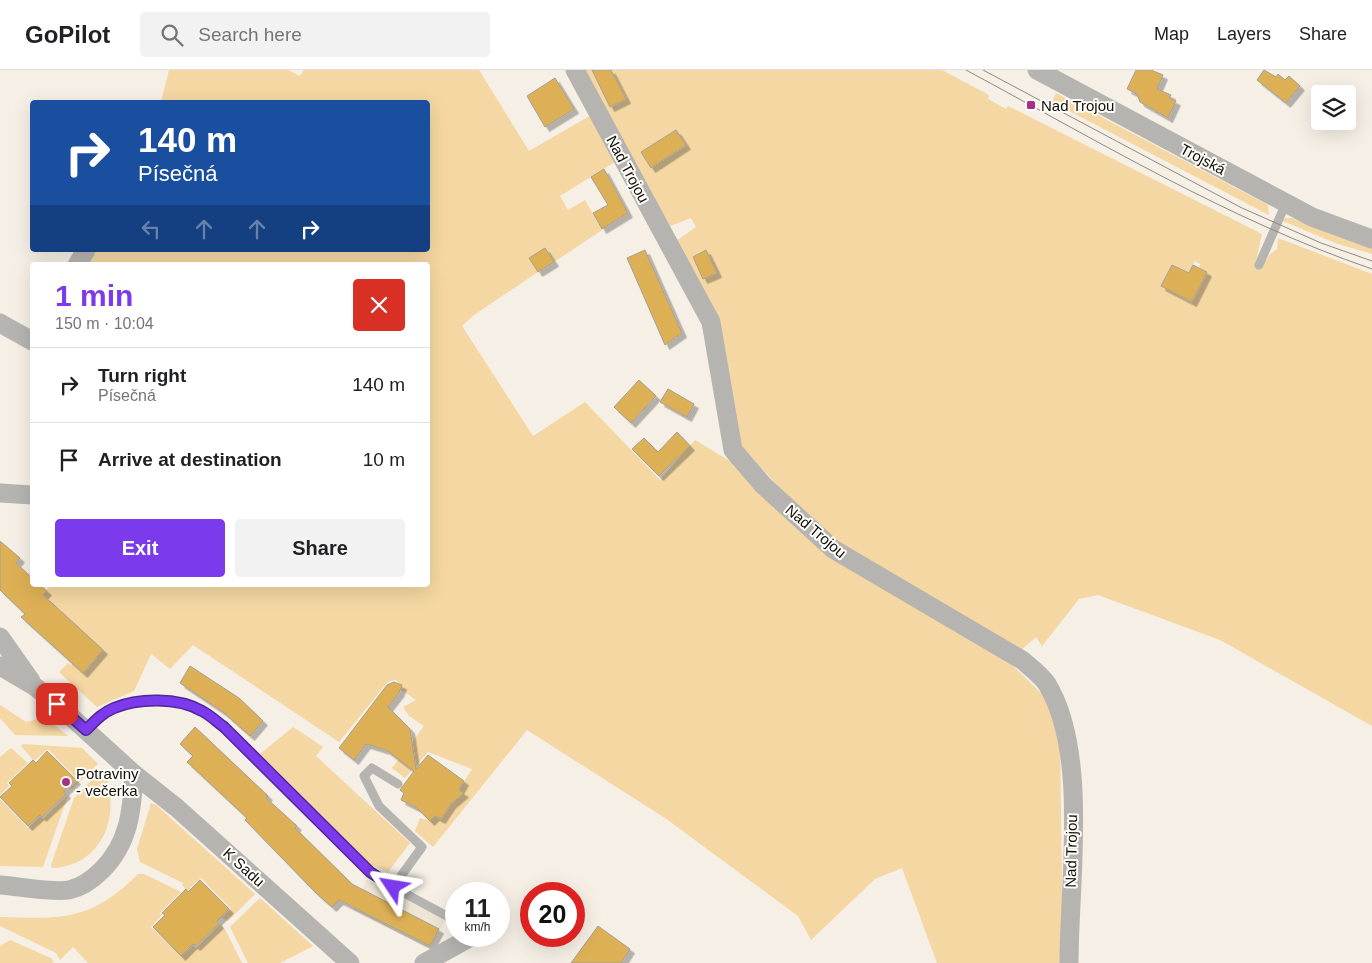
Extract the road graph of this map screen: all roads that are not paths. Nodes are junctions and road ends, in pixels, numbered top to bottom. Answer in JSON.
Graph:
{"nodes":[{"id":1,"x":575,"y":70,"type":"edge"},
{"id":2,"x":1037,"y":70,"type":"edge"},
{"id":3,"x":1286,"y":203,"type":"junction"},
{"id":4,"x":1372,"y":239,"type":"edge"},
{"id":5,"x":1259,"y":264,"type":"dead end"},
{"id":6,"x":0,"y":323,"type":"edge"},
{"id":7,"x":28,"y":332,"type":"edge"},
{"id":8,"x":0,"y":493,"type":"edge"},
{"id":9,"x":30,"y":495,"type":"edge"},
{"id":10,"x":0,"y":637,"type":"edge"},
{"id":11,"x":0,"y":666,"type":"edge"},
{"id":12,"x":34,"y":686,"type":"junction"},
{"id":13,"x":86,"y":730,"type":"junction"},
{"id":14,"x":134,"y":774,"type":"junction"},
{"id":15,"x":398,"y":784,"type":"dead end"},
{"id":16,"x":0,"y":885,"type":"edge"},
{"id":17,"x":393,"y":887,"type":"junction"},
{"id":18,"x":445,"y":915,"type":"edge"},
{"id":19,"x":455,"y":947,"type":"edge"},
{"id":20,"x":433,"y":961,"type":"edge"},
{"id":21,"x":350,"y":963,"type":"edge"},
{"id":22,"x":1069,"y":963,"type":"edge"}],
"edges":[{"from":1,"to":22,"type":"street","name":"Nad Trojou"},
{"from":2,"to":3,"type":"street","name":"Trojská"},
{"from":3,"to":4,"type":"street","name":"Trojská"},
{"from":3,"to":5,"type":"lane"},
{"from":6,"to":7,"type":"street"},
{"from":8,"to":9,"type":"street"},
{"from":10,"to":12,"type":"street"},
{"from":11,"to":12,"type":"street"},
{"from":12,"to":13,"type":"street","name":"K Sadu"},
{"from":13,"to":14,"type":"street","name":"K Sadu"},
{"from":13,"to":17,"type":"lane"},
{"from":14,"to":16,"type":"street"},
{"from":14,"to":21,"type":"street","name":"K Sadu"},
{"from":15,"to":17,"type":"lane"},
{"from":17,"to":18,"type":"lane"},
{"from":19,"to":20,"type":"street"}]}
